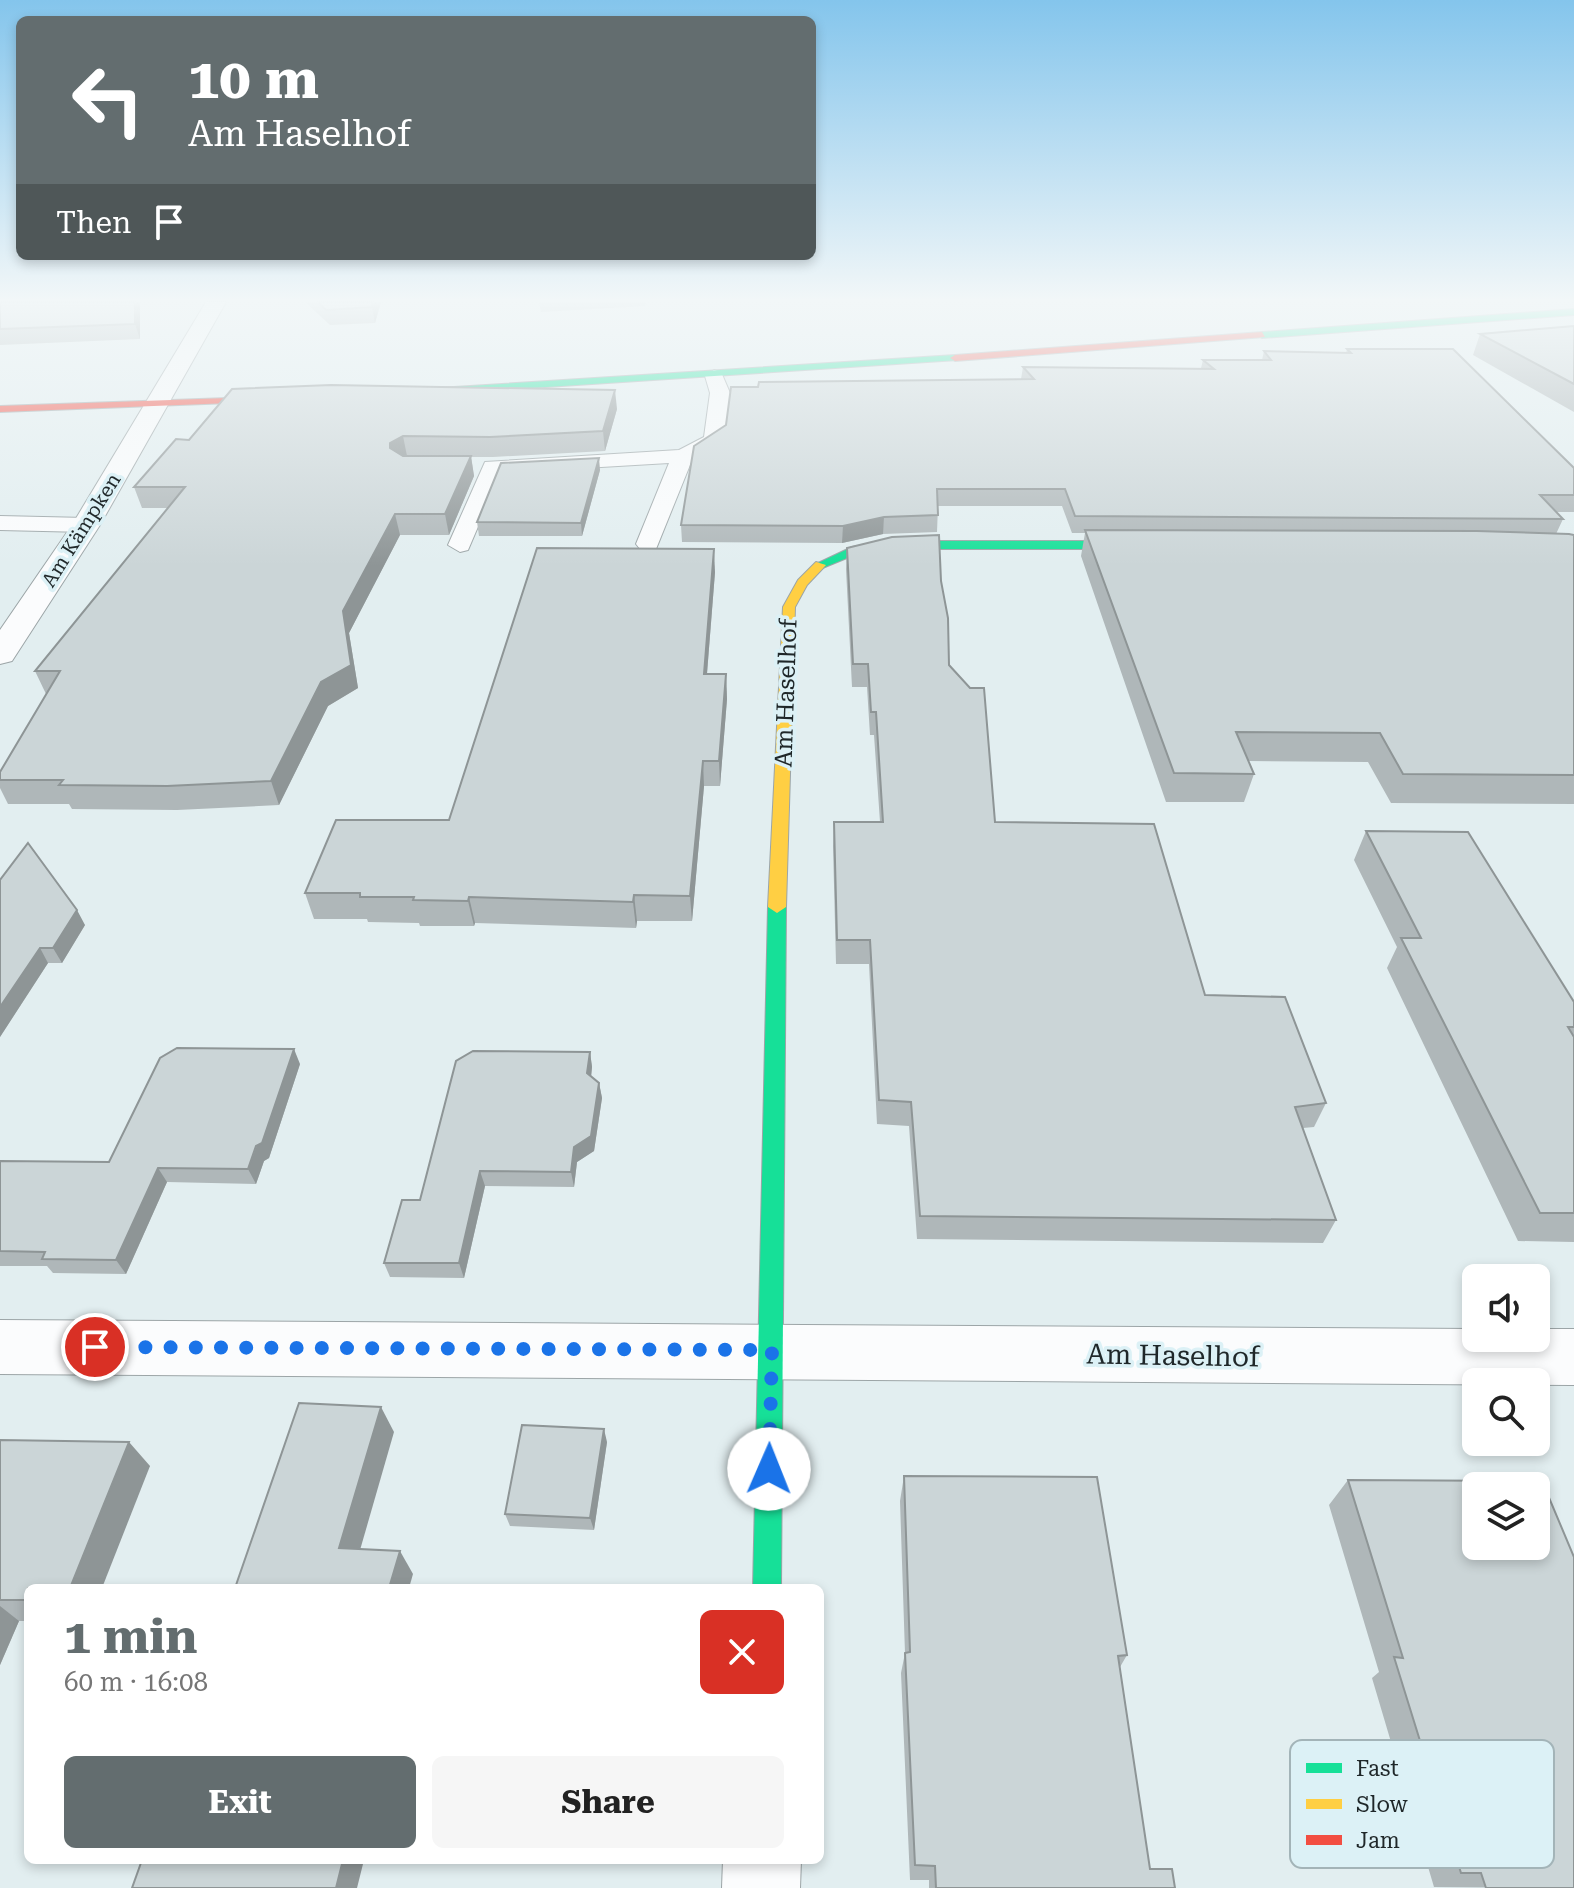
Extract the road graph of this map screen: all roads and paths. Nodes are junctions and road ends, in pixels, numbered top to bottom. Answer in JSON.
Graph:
{"nodes":[{"id":1,"x":164,"y":390,"type":"edge"},
{"id":2,"x":449,"y":390,"type":"edge"},
{"id":3,"x":719,"y":390,"type":"edge"},
{"id":4,"x":414,"y":392,"type":"edge"},
{"id":5,"x":307,"y":397,"type":"edge"},
{"id":6,"x":156,"y":403,"type":"junction"},
{"id":7,"x":0,"y":409,"type":"edge"},
{"id":8,"x":683,"y":456,"type":"junction"},
{"id":9,"x":464,"y":467,"type":"edge"},
{"id":10,"x":493,"y":467,"type":"junction"},
{"id":11,"x":0,"y":523,"type":"edge"},
{"id":12,"x":86,"y":525,"type":"junction"},
{"id":13,"x":648,"y":544,"type":"dead end"},
{"id":14,"x":460,"y":545,"type":"dead end"},
{"id":15,"x":1162,"y":545,"type":"edge"},
{"id":16,"x":0,"y":654,"type":"edge"},
{"id":17,"x":0,"y":1347,"type":"edge"},
{"id":18,"x":772,"y":1350,"type":"junction"},
{"id":19,"x":1574,"y":1357,"type":"edge"},
{"id":20,"x":767,"y":1584,"type":"edge"},
{"id":21,"x":762,"y":1864,"type":"edge"},
{"id":22,"x":761,"y":1888,"type":"edge"}],
"edges":[{"from":1,"to":6,"type":"street","name":"Am Kämpken"},
{"from":2,"to":4,"type":"street"},
{"from":3,"to":8,"type":"lane"},
{"from":5,"to":6,"type":"street"},
{"from":6,"to":7,"type":"street"},
{"from":6,"to":12,"type":"street","name":"Am Kämpken"},
{"from":8,"to":10,"type":"lane"},
{"from":8,"to":13,"type":"lane"},
{"from":9,"to":10,"type":"lane"},
{"from":10,"to":14,"type":"lane"},
{"from":11,"to":12,"type":"lane"},
{"from":12,"to":16,"type":"street","name":"Am Kämpken"},
{"from":15,"to":18,"type":"street","name":"Am Haselhof"},
{"from":17,"to":18,"type":"street","name":"Am Haselhof"},
{"from":18,"to":19,"type":"street","name":"Am Haselhof"},
{"from":18,"to":20,"type":"street"},
{"from":21,"to":22,"type":"street"}]}
